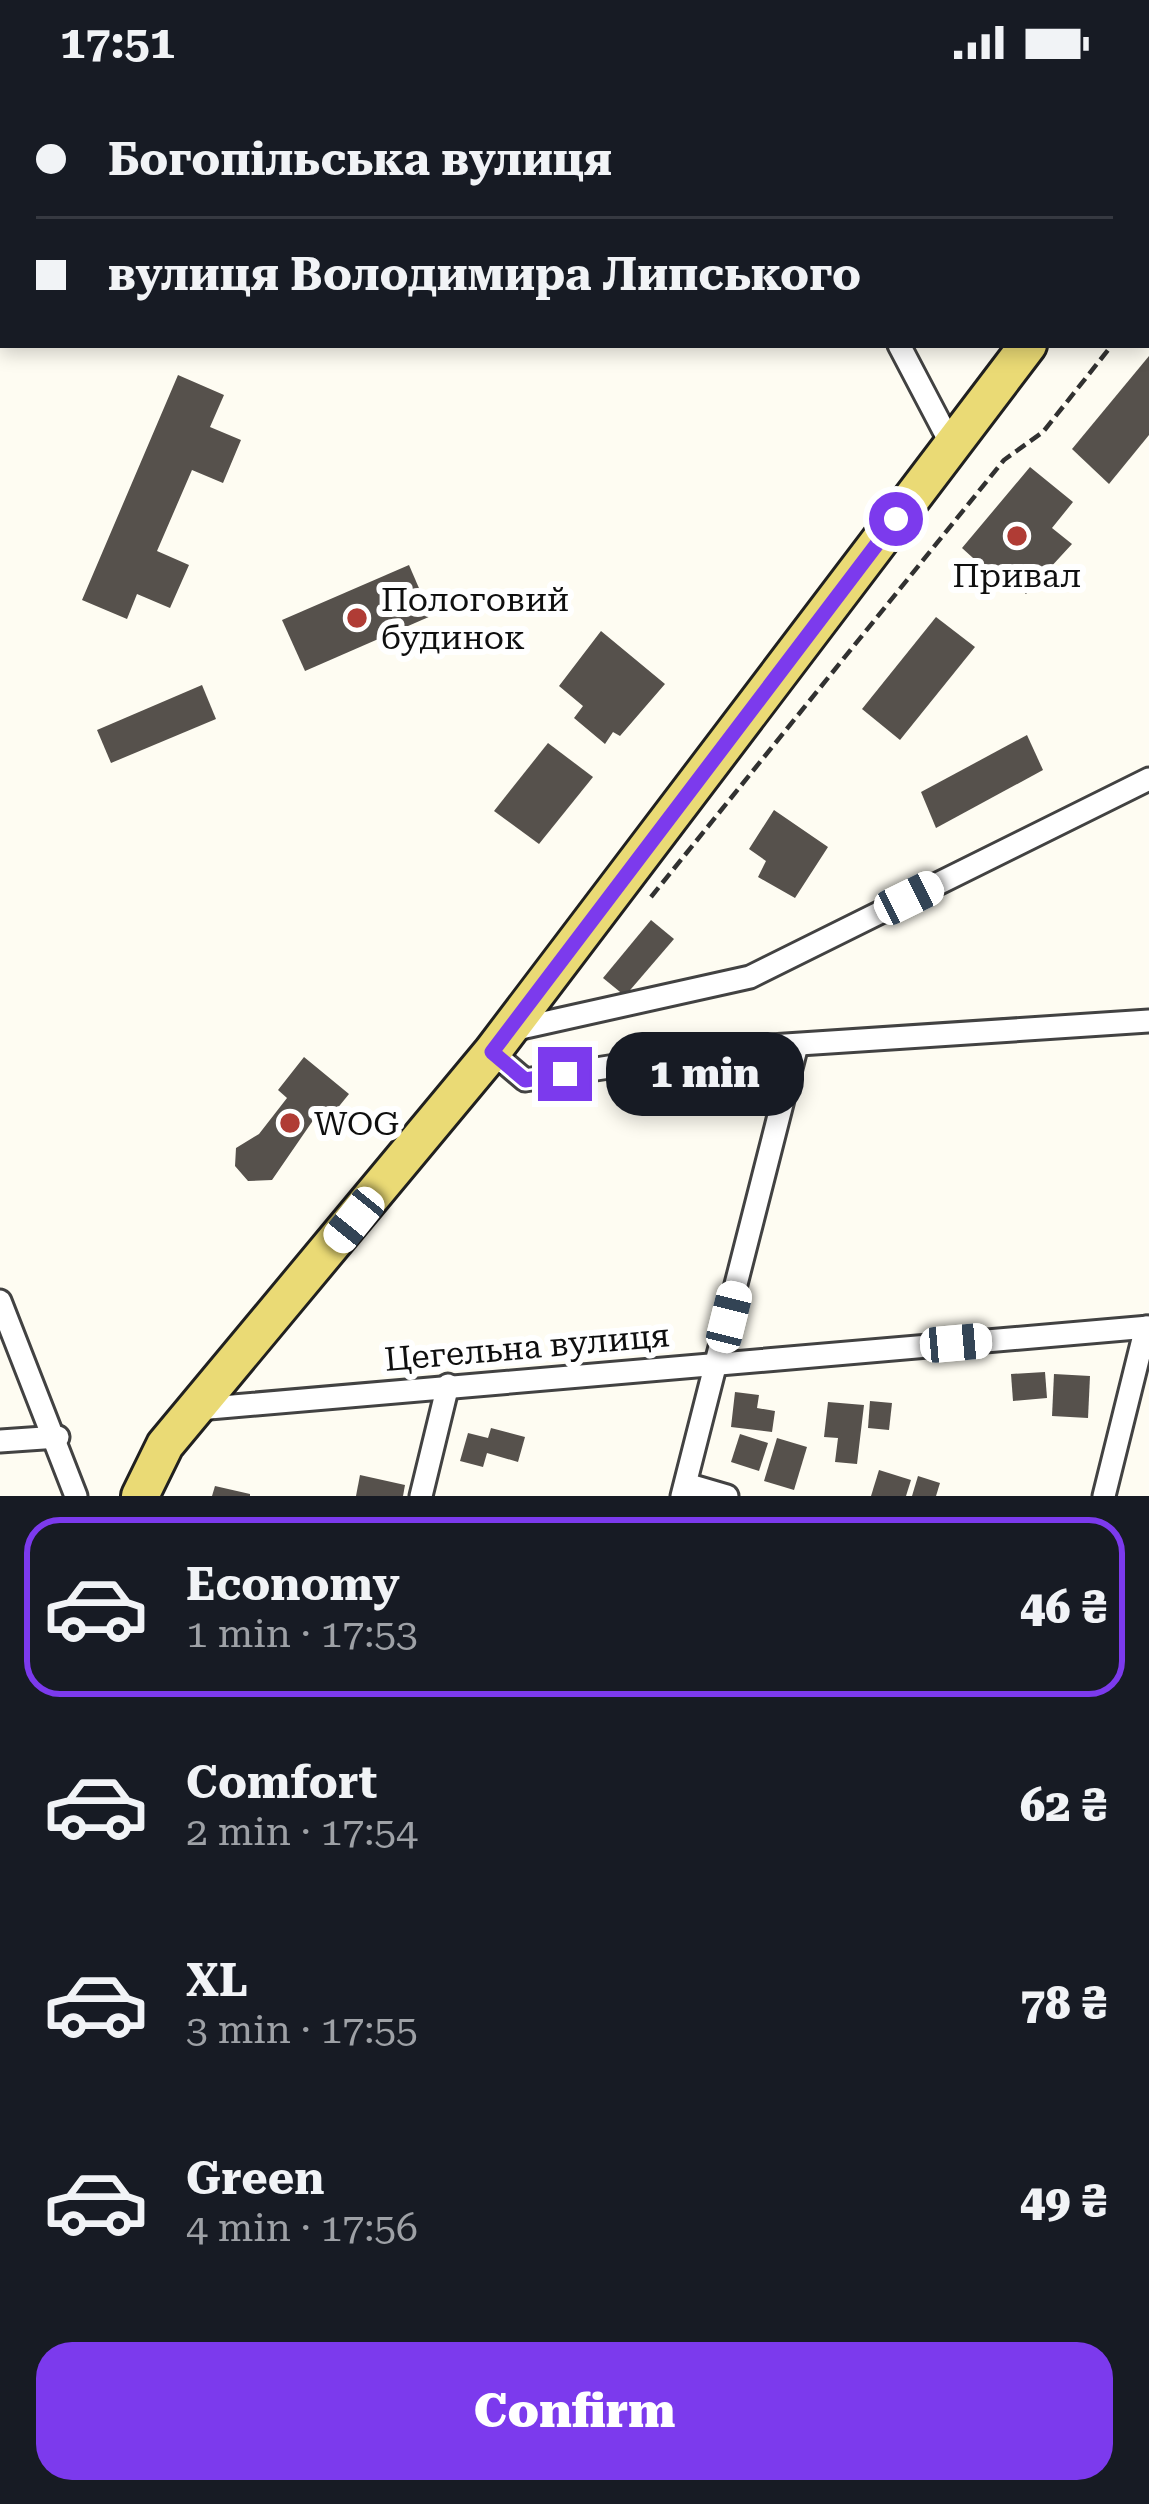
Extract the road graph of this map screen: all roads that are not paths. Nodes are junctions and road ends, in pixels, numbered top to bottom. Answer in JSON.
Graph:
{"nodes":[{"id":1,"x":901,"y":348,"type":"edge"},
{"id":2,"x":1026,"y":348,"type":"edge"},
{"id":3,"x":952,"y":446,"type":"junction"},
{"id":4,"x":1149,"y":779,"type":"edge"},
{"id":5,"x":1149,"y":1021,"type":"edge"},
{"id":6,"x":500,"y":1041,"type":"junction"},
{"id":7,"x":797,"y":1045,"type":"junction"},
{"id":8,"x":0,"y":1300,"type":"edge"},
{"id":9,"x":1147,"y":1327,"type":"edge"},
{"id":10,"x":718,"y":1363,"type":"junction"},
{"id":11,"x":448,"y":1385,"type":"junction"},
{"id":12,"x":198,"y":1409,"type":"junction"},
{"id":13,"x":58,"y":1437,"type":"junction"},
{"id":14,"x":0,"y":1441,"type":"edge"},
{"id":15,"x":165,"y":1445,"type":"junction"},
{"id":16,"x":684,"y":1490,"type":"edge"},
{"id":17,"x":76,"y":1496,"type":"edge"},
{"id":18,"x":116,"y":1496,"type":"edge"},
{"id":19,"x":140,"y":1496,"type":"edge"},
{"id":20,"x":421,"y":1496,"type":"edge"},
{"id":21,"x":727,"y":1496,"type":"edge"},
{"id":22,"x":1104,"y":1496,"type":"edge"}],
"edges":[{"from":1,"to":3,"type":"street"},
{"from":2,"to":3,"type":"main road"},
{"from":3,"to":6,"type":"main road"},
{"from":4,"to":6,"type":"street"},
{"from":5,"to":7,"type":"street"},
{"from":6,"to":7,"type":"street"},
{"from":6,"to":12,"type":"main road"},
{"from":7,"to":10,"type":"street"},
{"from":8,"to":13,"type":"street"},
{"from":9,"to":10,"type":"street","name":"Цегельна вулиця"},
{"from":9,"to":22,"type":"street"},
{"from":10,"to":11,"type":"street","name":"Цегельна вулиця"},
{"from":10,"to":16,"type":"street"},
{"from":11,"to":12,"type":"street","name":"Цегельна вулиця"},
{"from":11,"to":20,"type":"street"},
{"from":12,"to":15,"type":"main road"},
{"from":13,"to":14,"type":"street"},
{"from":13,"to":17,"type":"street"},
{"from":15,"to":18,"type":"street"},
{"from":15,"to":19,"type":"main road"},
{"from":16,"to":21,"type":"street"}]}
